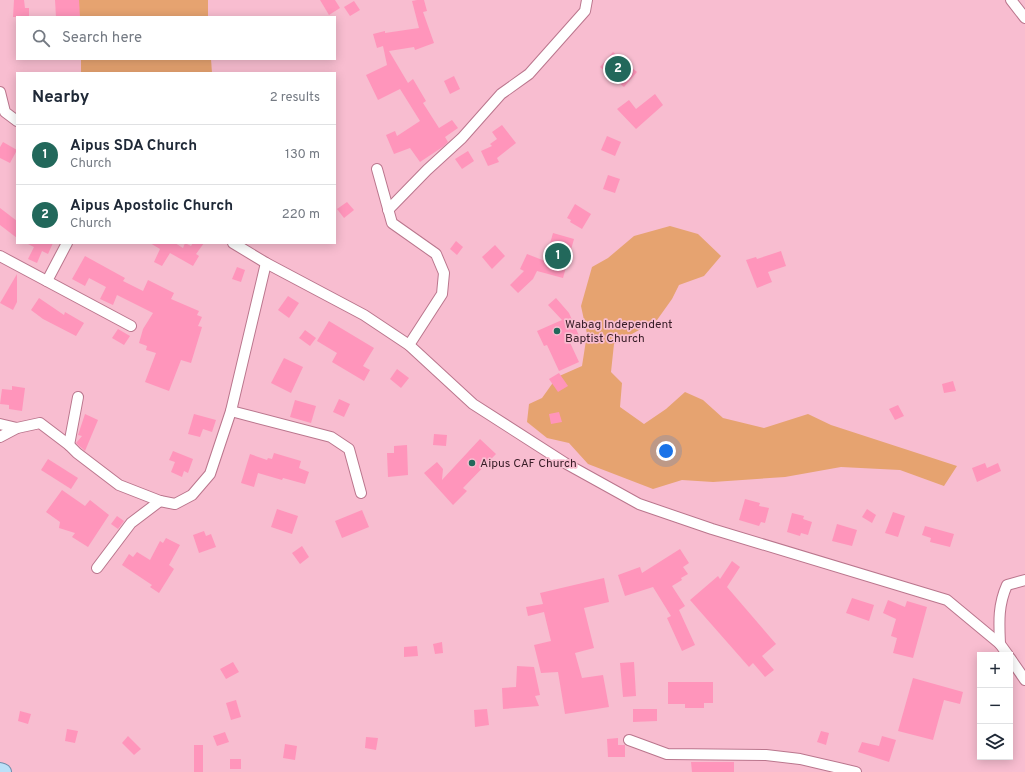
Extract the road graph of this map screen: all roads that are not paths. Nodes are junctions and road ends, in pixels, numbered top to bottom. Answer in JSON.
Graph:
{"nodes":[{"id":1,"x":587,"y":0,"type":"edge"},
{"id":2,"x":1011,"y":0,"type":"edge"},
{"id":3,"x":1025,"y":18,"type":"edge"},
{"id":4,"x":0,"y":92,"type":"edge"},
{"id":5,"x":16,"y":120,"type":"edge"},
{"id":6,"x":377,"y":169,"type":"dead end"},
{"id":7,"x":388,"y":210,"type":"junction"},
{"id":8,"x":66,"y":244,"type":"edge"},
{"id":9,"x":235,"y":244,"type":"edge"},
{"id":10,"x":0,"y":256,"type":"edge"},
{"id":11,"x":266,"y":263,"type":"junction"},
{"id":12,"x":46,"y":281,"type":"junction"},
{"id":13,"x":131,"y":326,"type":"dead end"},
{"id":14,"x":409,"y":345,"type":"junction"},
{"id":15,"x":78,"y":397,"type":"dead end"},
{"id":16,"x":231,"y":411,"type":"junction"},
{"id":17,"x":0,"y":424,"type":"edge"},
{"id":18,"x":17,"y":428,"type":"junction"},
{"id":19,"x":0,"y":438,"type":"edge"},
{"id":20,"x":69,"y":445,"type":"junction"},
{"id":21,"x":361,"y":493,"type":"dead end"},
{"id":22,"x":160,"y":501,"type":"junction"},
{"id":23,"x":97,"y":568,"type":"dead end"},
{"id":24,"x":1025,"y":580,"type":"edge"},
{"id":25,"x":1000,"y":644,"type":"junction"},
{"id":26,"x":1006,"y":652,"type":"edge"},
{"id":27,"x":1013,"y":662,"type":"edge"},
{"id":28,"x":1025,"y":680,"type":"edge"},
{"id":29,"x":629,"y":740,"type":"dead end"},
{"id":30,"x":0,"y":771,"type":"edge"},
{"id":31,"x":3,"y":772,"type":"edge"},
{"id":32,"x":856,"y":772,"type":"edge"}],
"edges":[{"from":1,"to":7,"type":"street"},
{"from":2,"to":3,"type":"street"},
{"from":4,"to":5,"type":"street"},
{"from":6,"to":7,"type":"street"},
{"from":7,"to":14,"type":"street"},
{"from":8,"to":12,"type":"street"},
{"from":9,"to":11,"type":"street"},
{"from":10,"to":12,"type":"street"},
{"from":11,"to":14,"type":"street"},
{"from":11,"to":16,"type":"street"},
{"from":12,"to":13,"type":"street"},
{"from":14,"to":25,"type":"street"},
{"from":15,"to":20,"type":"street"},
{"from":16,"to":21,"type":"street"},
{"from":16,"to":22,"type":"street"},
{"from":17,"to":18,"type":"street"},
{"from":18,"to":19,"type":"street"},
{"from":18,"to":20,"type":"street"},
{"from":20,"to":22,"type":"street"},
{"from":22,"to":23,"type":"street"},
{"from":24,"to":25,"type":"street"},
{"from":25,"to":26,"type":"street"},
{"from":27,"to":28,"type":"street"},
{"from":29,"to":32,"type":"street"},
{"from":30,"to":31,"type":"main road"}]}
